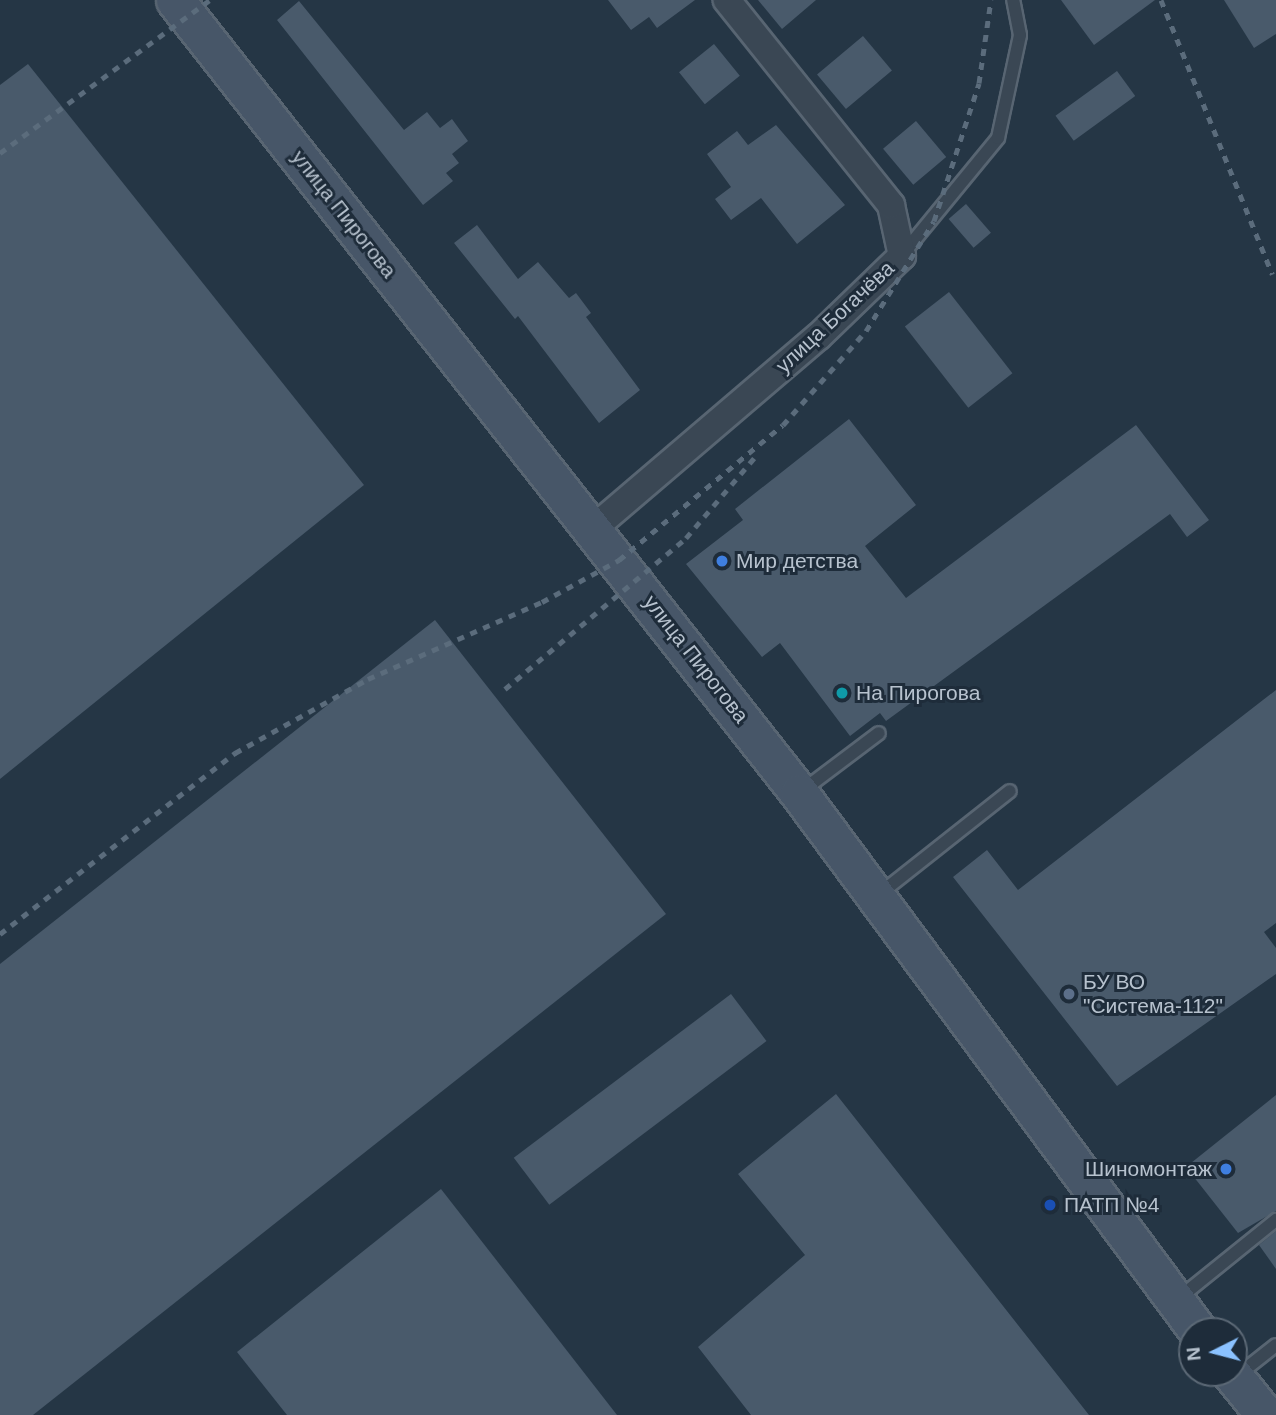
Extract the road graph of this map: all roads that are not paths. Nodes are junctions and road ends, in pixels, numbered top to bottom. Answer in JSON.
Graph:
{"nodes":[{"id":1,"x":175,"y":0,"type":"edge"},
{"id":2,"x":727,"y":0,"type":"edge"},
{"id":3,"x":1013,"y":0,"type":"edge"},
{"id":4,"x":902,"y":256,"type":"junction"},
{"id":5,"x":594,"y":528,"type":"junction"},
{"id":6,"x":878,"y":733,"type":"dead end"},
{"id":7,"x":1010,"y":791,"type":"dead end"},
{"id":8,"x":799,"y":793,"type":"junction"},
{"id":9,"x":877,"y":896,"type":"junction"},
{"id":10,"x":1276,"y":1220,"type":"edge"},
{"id":11,"x":1175,"y":1302,"type":"junction"},
{"id":12,"x":1187,"y":1317,"type":"edge"},
{"id":13,"x":1276,"y":1345,"type":"edge"},
{"id":14,"x":1248,"y":1365,"type":"edge"},
{"id":15,"x":1243,"y":1387,"type":"edge"},
{"id":16,"x":1265,"y":1415,"type":"edge"}],
"edges":[{"from":1,"to":5,"type":"street","name":"улица Пирогова"},
{"from":2,"to":4,"type":"street","name":"улица Богачёва"},
{"from":3,"to":4,"type":"lane"},
{"from":4,"to":5,"type":"street","name":"улица Богачёва"},
{"from":5,"to":8,"type":"street","name":"улица Пирогова"},
{"from":6,"to":8,"type":"lane"},
{"from":7,"to":9,"type":"lane"},
{"from":8,"to":9,"type":"street","name":"улица Пирогова"},
{"from":9,"to":11,"type":"street","name":"улица Пирогова"},
{"from":10,"to":11,"type":"lane"},
{"from":11,"to":12,"type":"street","name":"улица Пирогова"},
{"from":13,"to":14,"type":"lane"},
{"from":15,"to":16,"type":"street"}]}
